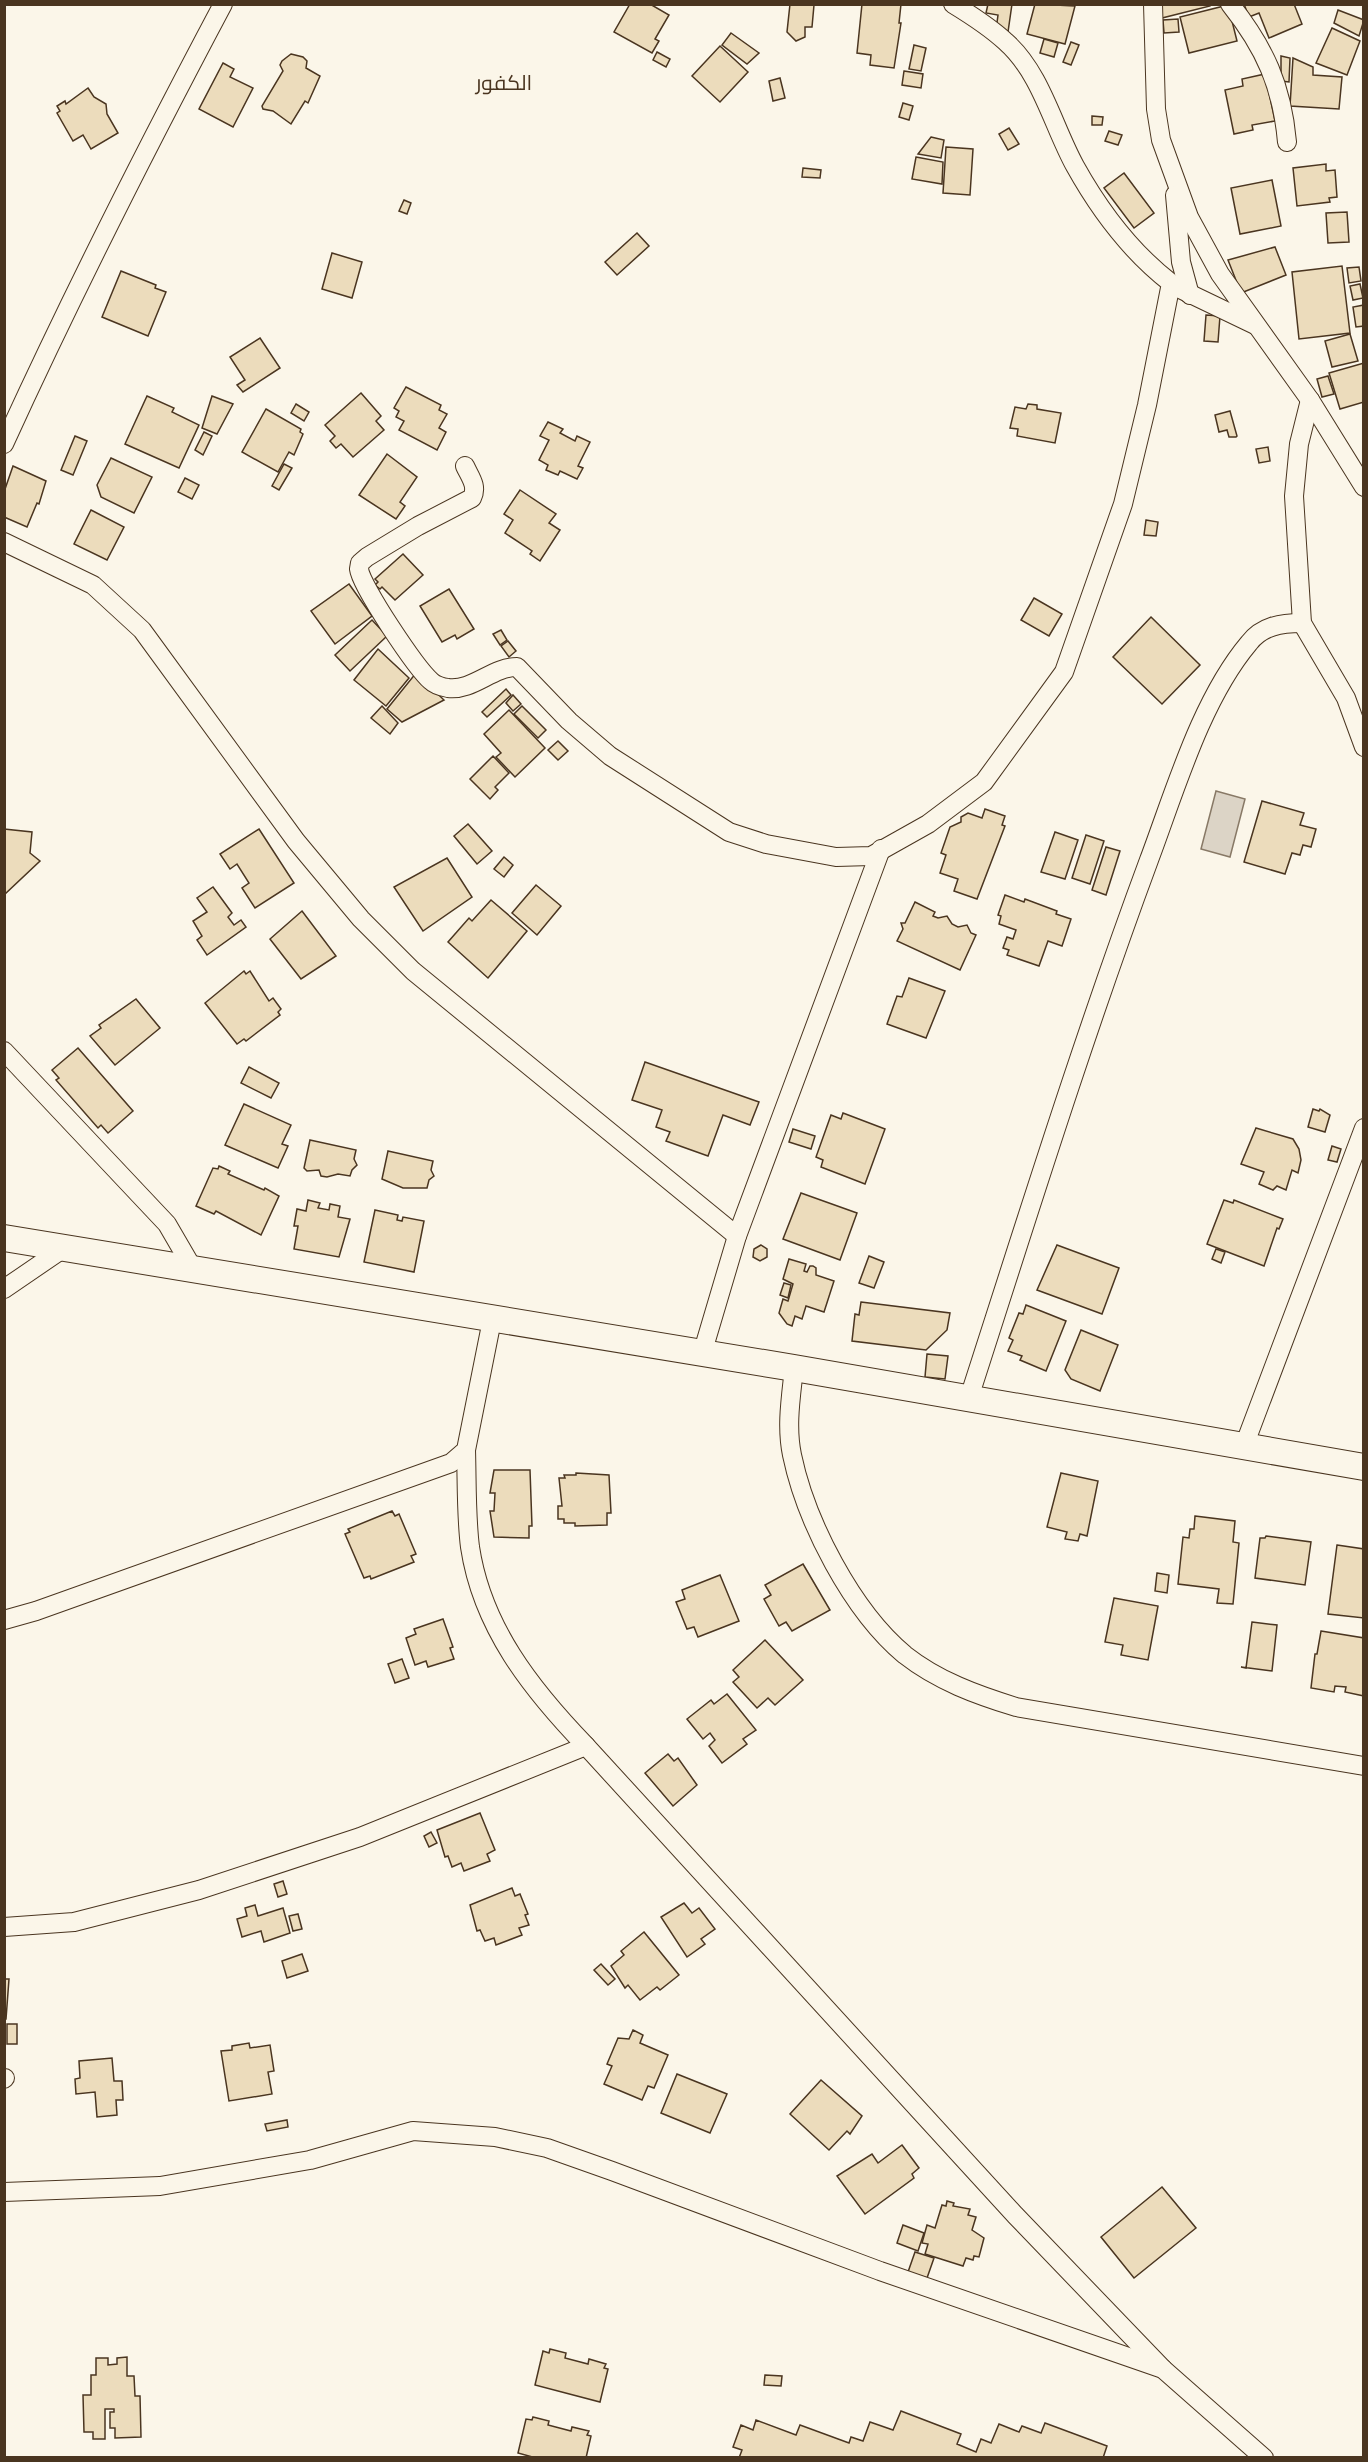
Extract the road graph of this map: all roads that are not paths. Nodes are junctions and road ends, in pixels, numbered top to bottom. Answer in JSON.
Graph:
{"nodes":[{"id":1,"x":223,"y":4,"type":"edge"},
{"id":2,"x":953,"y":4,"type":"edge"},
{"id":3,"x":1154,"y":4,"type":"edge"},
{"id":4,"x":1230,"y":4,"type":"edge"},
{"id":5,"x":1287,"y":142,"type":"dead end"},
{"id":6,"x":1173,"y":178,"type":"junction"},
{"id":7,"x":1171,"y":283,"type":"junction"},
{"id":8,"x":1190,"y":295,"type":"junction"},
{"id":9,"x":1257,"y":326,"type":"junction"},
{"id":10,"x":1310,"y":400,"type":"junction"},
{"id":11,"x":4,"y":444,"type":"edge"},
{"id":12,"x":465,"y":466,"type":"dead end"},
{"id":13,"x":1363,"y":484,"type":"edge"},
{"id":14,"x":4,"y":542,"type":"edge"},
{"id":15,"x":1302,"y":623,"type":"junction"},
{"id":16,"x":1364,"y":747,"type":"edge"},
{"id":17,"x":881,"y":849,"type":"junction"},
{"id":18,"x":4,"y":1051,"type":"edge"},
{"id":19,"x":1364,"y":1128,"type":"edge"},
{"id":20,"x":737,"y":1236,"type":"junction"},
{"id":21,"x":4,"y":1238,"type":"edge"},
{"id":22,"x":64,"y":1248,"type":"junction"},
{"id":23,"x":192,"y":1267,"type":"junction"},
{"id":24,"x":4,"y":1289,"type":"edge"},
{"id":25,"x":492,"y":1320,"type":"junction"},
{"id":26,"x":702,"y":1354,"type":"junction"},
{"id":27,"x":794,"y":1368,"type":"junction"},
{"id":28,"x":969,"y":1398,"type":"junction"},
{"id":29,"x":1244,"y":1446,"type":"junction"},
{"id":30,"x":466,"y":1450,"type":"junction"},
{"id":31,"x":1364,"y":1467,"type":"edge"},
{"id":32,"x":4,"y":1620,"type":"edge"},
{"id":33,"x":586,"y":1746,"type":"junction"},
{"id":34,"x":1364,"y":1766,"type":"edge"},
{"id":35,"x":4,"y":1927,"type":"edge"},
{"id":36,"x":4,"y":2192,"type":"edge"},
{"id":37,"x":1162,"y":2369,"type":"junction"},
{"id":38,"x":1264,"y":2457,"type":"edge"}],
"edges":[{"from":1,"to":11,"type":"street"},
{"from":2,"to":7,"type":"street"},
{"from":3,"to":6,"type":"street"},
{"from":4,"to":5,"type":"street"},
{"from":6,"to":8,"type":"street"},
{"from":6,"to":9,"type":"street"},
{"from":7,"to":8,"type":"street"},
{"from":7,"to":17,"type":"street"},
{"from":8,"to":9,"type":"street"},
{"from":9,"to":10,"type":"street"},
{"from":10,"to":13,"type":"street"},
{"from":10,"to":15,"type":"street"},
{"from":12,"to":17,"type":"street"},
{"from":14,"to":20,"type":"street"},
{"from":15,"to":16,"type":"street"},
{"from":15,"to":28,"type":"street"},
{"from":17,"to":20,"type":"street"},
{"from":18,"to":23,"type":"street"},
{"from":19,"to":29,"type":"street"},
{"from":20,"to":26,"type":"street"},
{"from":21,"to":22,"type":"street"},
{"from":22,"to":23,"type":"street"},
{"from":22,"to":24,"type":"street"},
{"from":23,"to":25,"type":"street"},
{"from":25,"to":26,"type":"street"},
{"from":25,"to":30,"type":"street"},
{"from":26,"to":27,"type":"street"},
{"from":27,"to":28,"type":"street"},
{"from":27,"to":34,"type":"street"},
{"from":28,"to":29,"type":"street"},
{"from":29,"to":31,"type":"street"},
{"from":30,"to":32,"type":"street"},
{"from":30,"to":33,"type":"street"},
{"from":33,"to":35,"type":"street"},
{"from":33,"to":37,"type":"street"},
{"from":36,"to":37,"type":"street"},
{"from":37,"to":38,"type":"street"}]}
